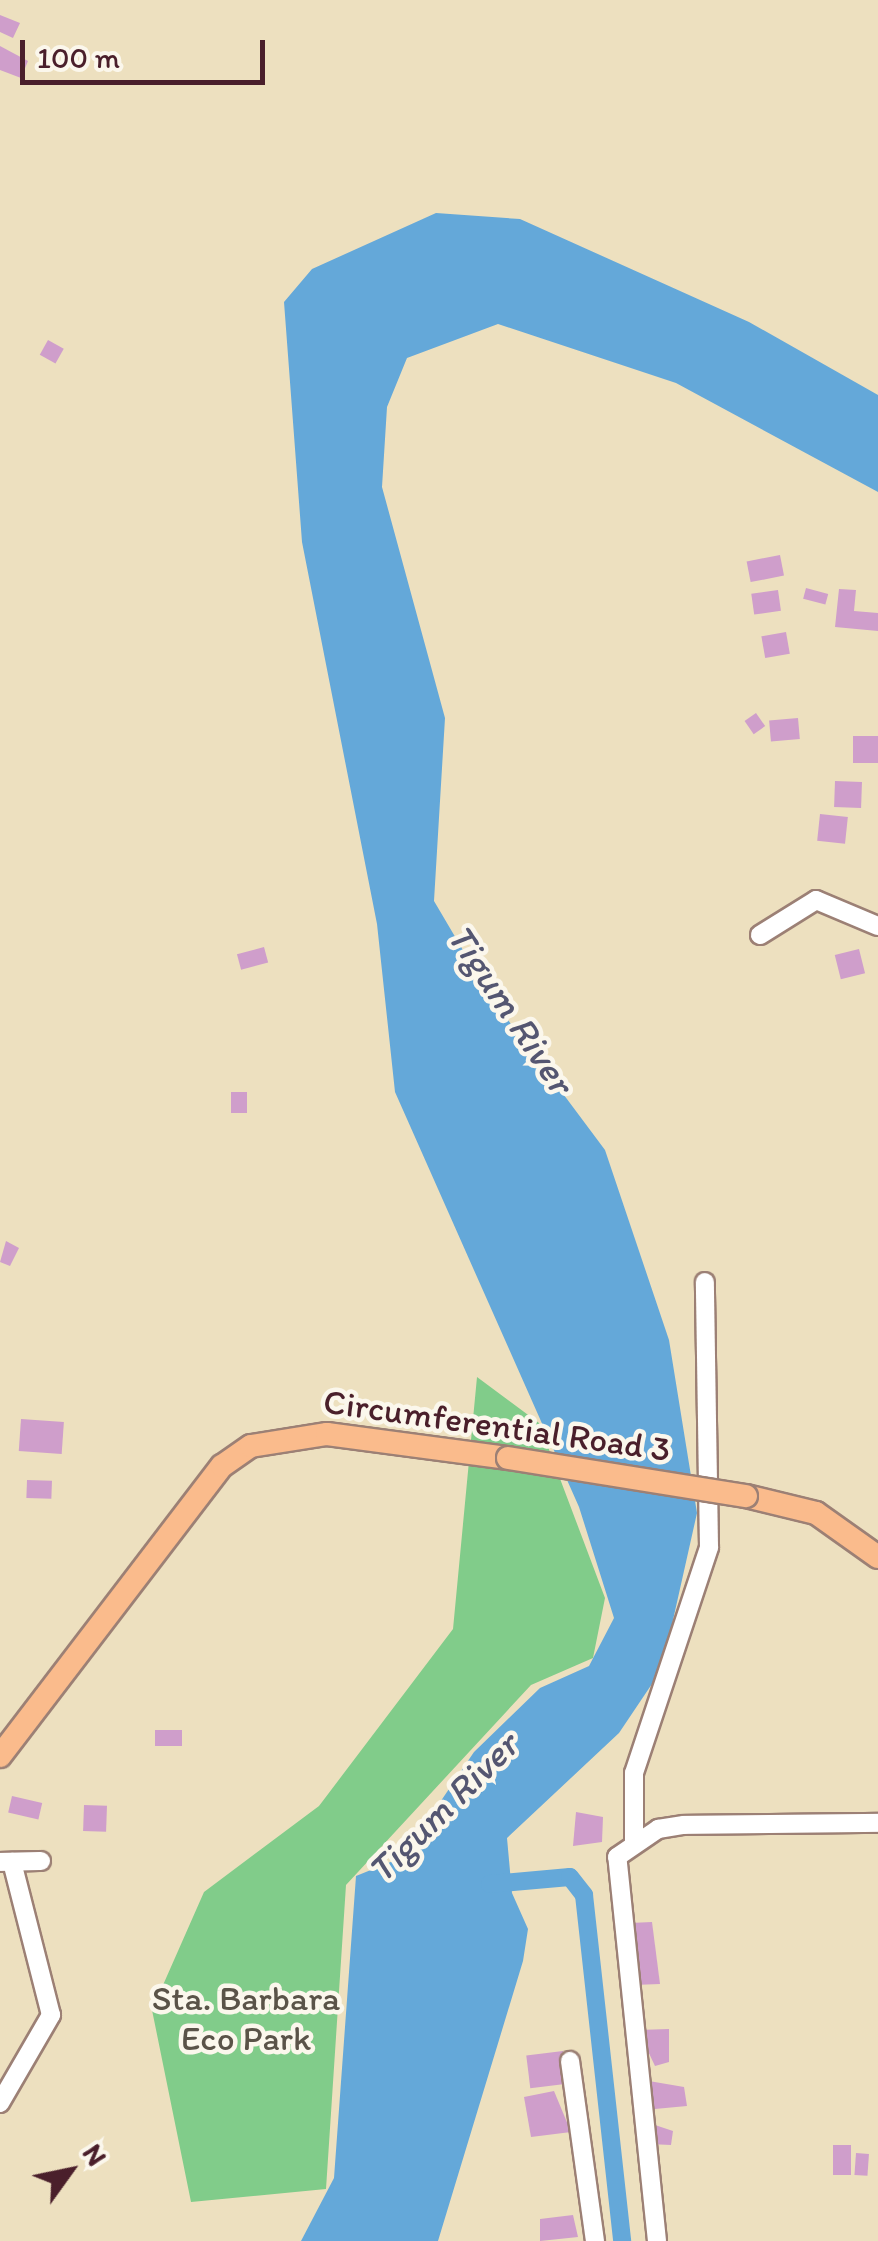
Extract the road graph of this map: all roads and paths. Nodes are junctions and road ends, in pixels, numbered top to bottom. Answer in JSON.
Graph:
{"nodes":[{"id":1,"x":878,"y":926,"type":"edge"},
{"id":2,"x":760,"y":935,"type":"dead end"},
{"id":3,"x":705,"y":1282,"type":"dead end"},
{"id":4,"x":878,"y":1557,"type":"edge"},
{"id":5,"x":0,"y":1756,"type":"edge"},
{"id":6,"x":878,"y":1823,"type":"edge"},
{"id":7,"x":634,"y":1841,"type":"junction"},
{"id":8,"x":41,"y":1861,"type":"dead end"},
{"id":9,"x":6,"y":1862,"type":"edge"},
{"id":10,"x":570,"y":2062,"type":"dead end"},
{"id":11,"x":0,"y":2104,"type":"edge"},
{"id":12,"x":595,"y":2241,"type":"edge"},
{"id":13,"x":657,"y":2241,"type":"edge"}],
"edges":[{"from":1,"to":2,"type":"street"},
{"from":3,"to":7,"type":"street"},
{"from":4,"to":5,"type":"main road","name":"Circumferential Road 3","bridge":true},
{"from":6,"to":7,"type":"street"},
{"from":7,"to":13,"type":"street"},
{"from":8,"to":9,"type":"street"},
{"from":9,"to":11,"type":"street"},
{"from":10,"to":12,"type":"street"}]}
